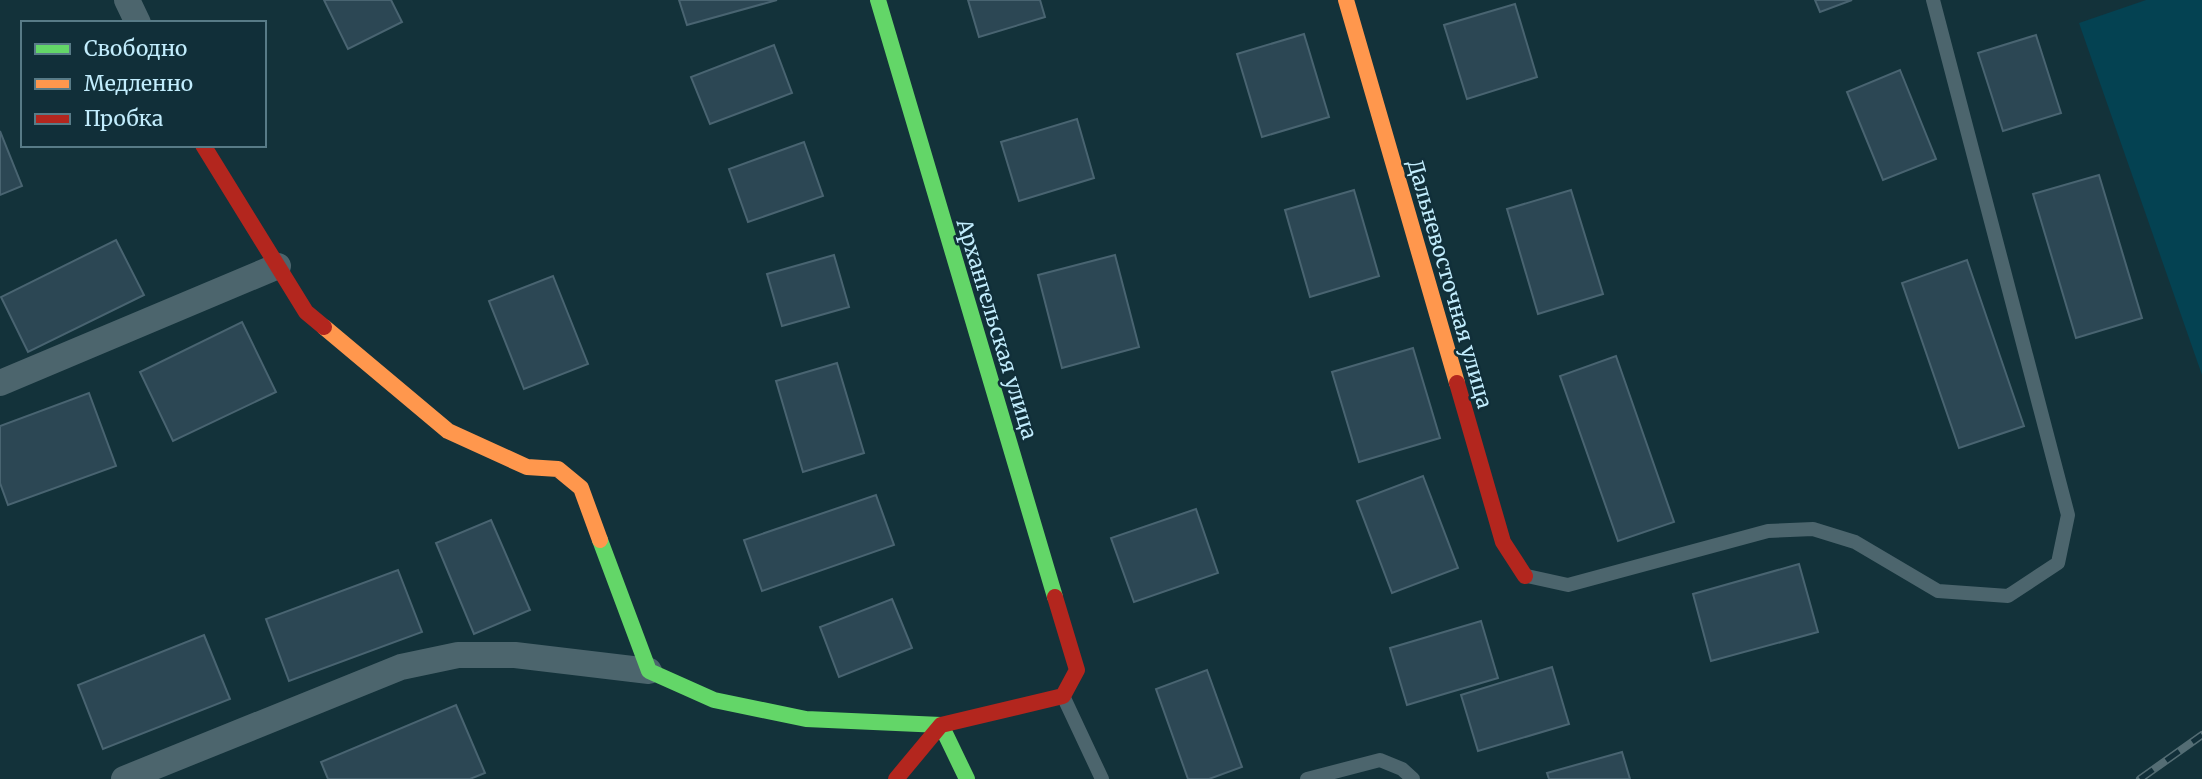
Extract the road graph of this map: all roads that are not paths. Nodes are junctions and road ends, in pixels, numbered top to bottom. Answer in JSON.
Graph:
{"nodes":[{"id":1,"x":127,"y":0,"type":"edge"},
{"id":2,"x":878,"y":0,"type":"edge"},
{"id":3,"x":1346,"y":0,"type":"edge"},
{"id":4,"x":1933,"y":0,"type":"edge"},
{"id":5,"x":137,"y":21,"type":"edge"},
{"id":6,"x":204,"y":147,"type":"edge"},
{"id":7,"x":278,"y":266,"type":"junction"},
{"id":8,"x":0,"y":383,"type":"edge"},
{"id":9,"x":1525,"y":576,"type":"joint"},
{"id":10,"x":649,"y":671,"type":"junction"},
{"id":11,"x":1063,"y":696,"type":"junction"},
{"id":12,"x":942,"y":725,"type":"junction"},
{"id":13,"x":124,"y":779,"type":"edge"},
{"id":14,"x":896,"y":779,"type":"edge"},
{"id":15,"x":967,"y":779,"type":"edge"},
{"id":16,"x":1102,"y":779,"type":"edge"},
{"id":17,"x":1307,"y":779,"type":"edge"},
{"id":18,"x":1413,"y":779,"type":"edge"}],
"edges":[{"from":1,"to":5,"type":"street"},
{"from":2,"to":11,"type":"street","name":"Архангельская улица"},
{"from":3,"to":9,"type":"street","name":"Дальневосточная улица"},
{"from":4,"to":9,"type":"lane"},
{"from":6,"to":7,"type":"street"},
{"from":7,"to":8,"type":"street"},
{"from":7,"to":10,"type":"street"},
{"from":10,"to":12,"type":"street"},
{"from":10,"to":13,"type":"street"},
{"from":11,"to":12,"type":"street"},
{"from":11,"to":16,"type":"lane"},
{"from":12,"to":14,"type":"street"},
{"from":12,"to":15,"type":"street"},
{"from":17,"to":18,"type":"lane"}]}
